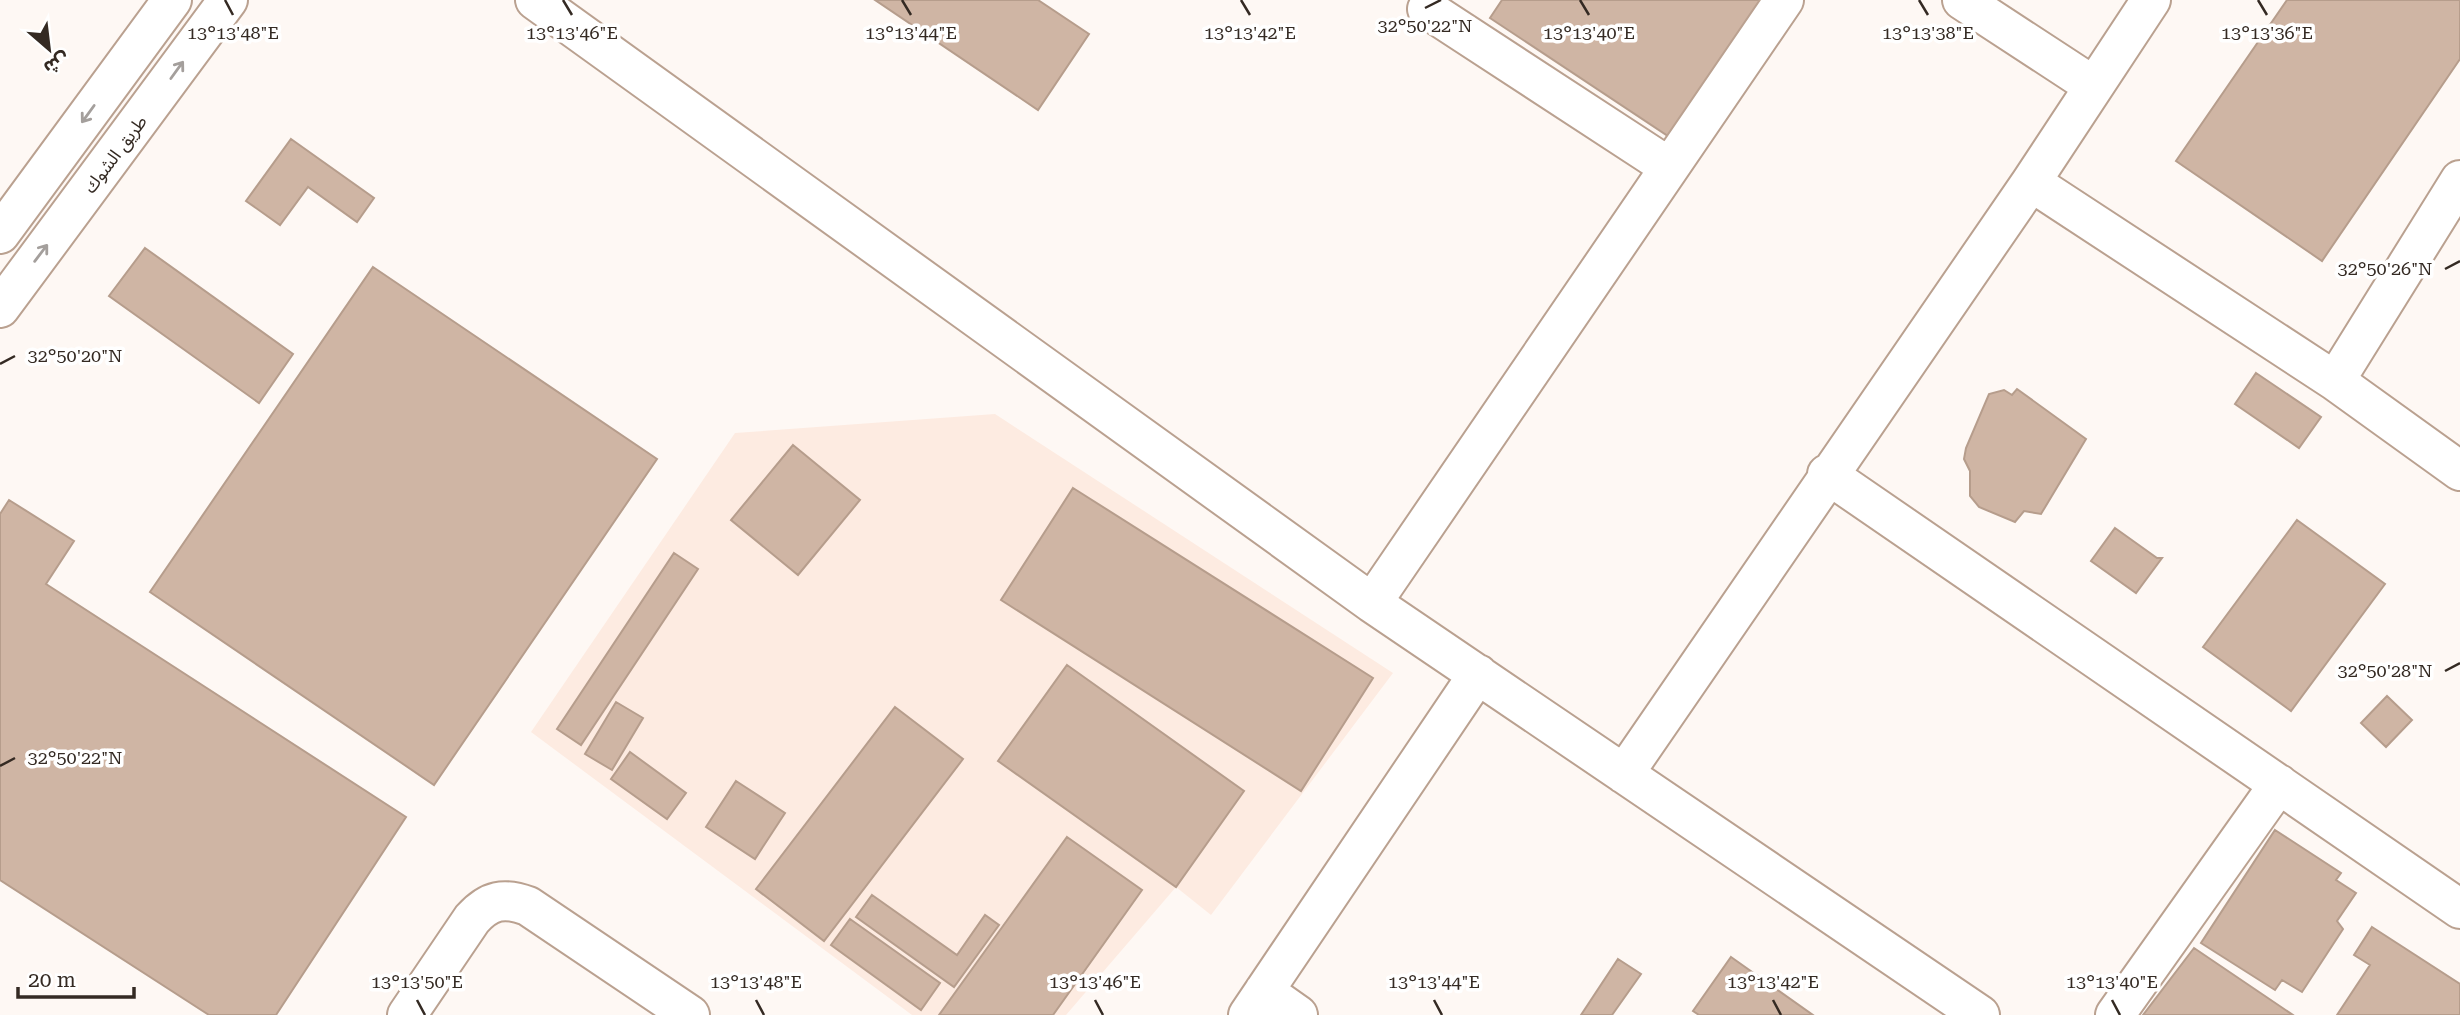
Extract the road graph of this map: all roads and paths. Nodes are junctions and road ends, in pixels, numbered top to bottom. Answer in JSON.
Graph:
{"nodes":[{"id":1,"x":172,"y":0,"type":"edge"},
{"id":2,"x":228,"y":0,"type":"edge"},
{"id":3,"x":535,"y":0,"type":"edge"},
{"id":4,"x":1784,"y":0,"type":"edge"},
{"id":5,"x":1962,"y":0,"type":"edge"},
{"id":6,"x":2151,"y":0,"type":"edge"},
{"id":7,"x":1427,"y":9,"type":"dead end"},
{"id":8,"x":2092,"y":85,"type":"junction"},
{"id":9,"x":1669,"y":167,"type":"junction"},
{"id":10,"x":2460,"y":180,"type":"edge"},
{"id":11,"x":2031,"y":182,"type":"junction"},
{"id":12,"x":0,"y":234,"type":"edge"},
{"id":13,"x":0,"y":307,"type":"edge"},
{"id":14,"x":2335,"y":381,"type":"junction"},
{"id":15,"x":2460,"y":471,"type":"edge"},
{"id":16,"x":1827,"y":474,"type":"junction"},
{"id":17,"x":1372,"y":603,"type":"junction"},
{"id":18,"x":1478,"y":674,"type":"junction"},
{"id":19,"x":1624,"y":774,"type":"junction"},
{"id":20,"x":2278,"y":784,"type":"junction"},
{"id":21,"x":2460,"y":909,"type":"edge"},
{"id":22,"x":1256,"y":1003,"type":"edge"},
{"id":23,"x":407,"y":1015,"type":"edge"},
{"id":24,"x":690,"y":1015,"type":"edge"},
{"id":25,"x":1298,"y":1015,"type":"edge"},
{"id":26,"x":1980,"y":1015,"type":"edge"},
{"id":27,"x":2115,"y":1015,"type":"edge"}],
"edges":[{"from":1,"to":12,"type":"street","one_way":true},
{"from":13,"to":2,"type":"street","name":"طريق الشوك","one_way":true},
{"from":3,"to":17,"type":"street"},
{"from":4,"to":9,"type":"street"},
{"from":5,"to":8,"type":"street"},
{"from":6,"to":8,"type":"street"},
{"from":7,"to":9,"type":"street"},
{"from":8,"to":11,"type":"street"},
{"from":9,"to":17,"type":"street"},
{"from":10,"to":14,"type":"street"},
{"from":11,"to":14,"type":"street"},
{"from":11,"to":16,"type":"street"},
{"from":14,"to":15,"type":"street"},
{"from":16,"to":19,"type":"street"},
{"from":16,"to":20,"type":"street"},
{"from":17,"to":18,"type":"street"},
{"from":18,"to":19,"type":"street"},
{"from":18,"to":22,"type":"street"},
{"from":19,"to":26,"type":"street"},
{"from":20,"to":21,"type":"street"},
{"from":20,"to":27,"type":"street"},
{"from":22,"to":25,"type":"street"},
{"from":23,"to":24,"type":"street"}]}
